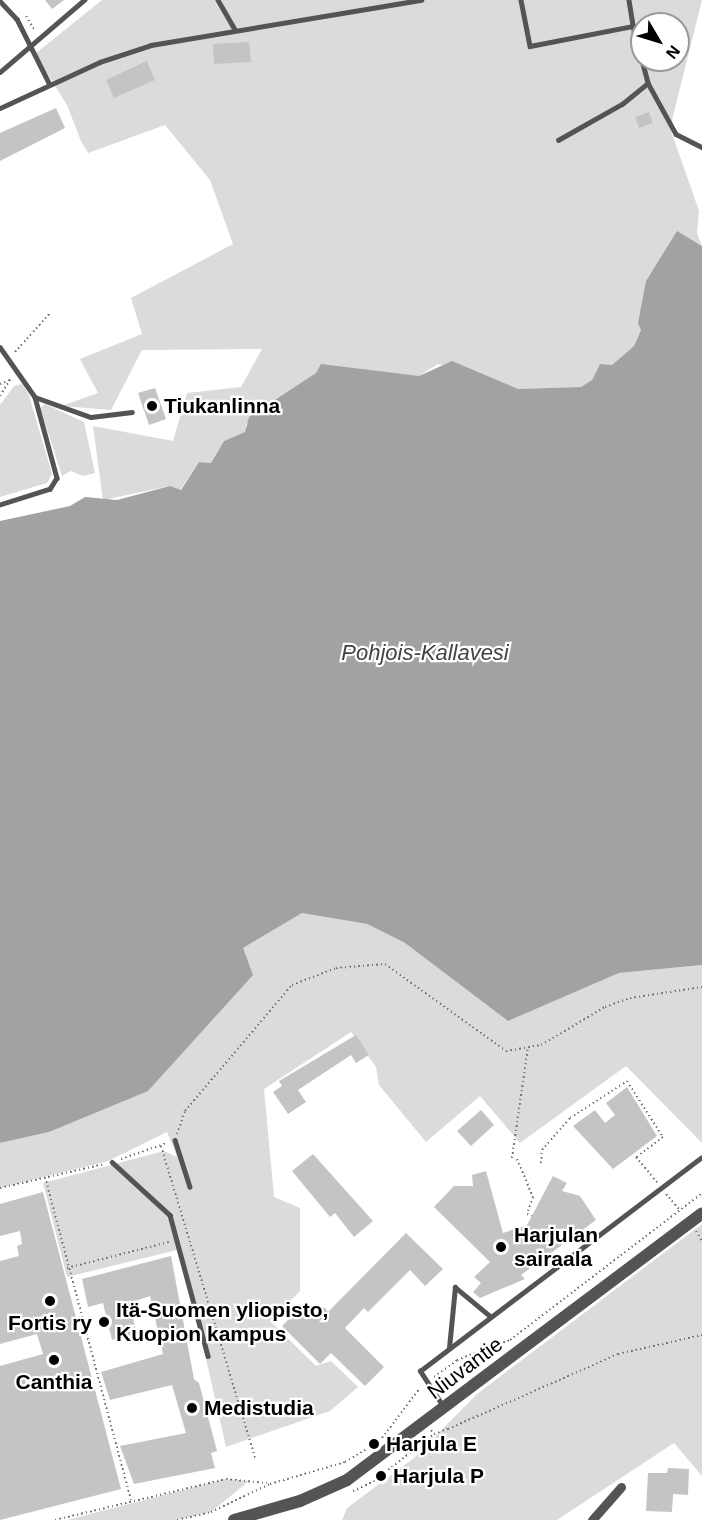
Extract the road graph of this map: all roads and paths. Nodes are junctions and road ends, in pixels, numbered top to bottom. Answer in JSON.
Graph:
{"nodes":[{"id":1,"x":84,"y":0,"type":"edge"},
{"id":2,"x":218,"y":0,"type":"edge"},
{"id":3,"x":421,"y":0,"type":"edge"},
{"id":4,"x":520,"y":0,"type":"edge"},
{"id":5,"x":0,"y":1,"type":"edge"},
{"id":6,"x":630,"y":27,"type":"edge"},
{"id":7,"x":235,"y":30,"type":"junction"},
{"id":8,"x":31,"y":45,"type":"junction"},
{"id":9,"x":0,"y":72,"type":"edge"},
{"id":10,"x":645,"y":72,"type":"edge"},
{"id":11,"x":49,"y":83,"type":"junction"},
{"id":12,"x":648,"y":83,"type":"junction"},
{"id":13,"x":0,"y":108,"type":"edge"},
{"id":14,"x":558,"y":140,"type":"dead end"},
{"id":15,"x":702,"y":147,"type":"edge"},
{"id":16,"x":51,"y":312,"type":"dead end"},
{"id":17,"x":0,"y":347,"type":"edge"},
{"id":18,"x":10,"y":359,"type":"junction"},
{"id":19,"x":17,"y":369,"type":"junction"},
{"id":20,"x":10,"y":380,"type":"junction"},
{"id":21,"x":0,"y":384,"type":"edge"},
{"id":22,"x":0,"y":396,"type":"edge"},
{"id":23,"x":35,"y":397,"type":"junction"},
{"id":24,"x":132,"y":412,"type":"dead end"},
{"id":25,"x":0,"y":505,"type":"edge"},
{"id":26,"x":702,"y":987,"type":"edge"},
{"id":27,"x":528,"y":1047,"type":"junction"},
{"id":28,"x":175,"y":1140,"type":"junction"},
{"id":29,"x":161,"y":1146,"type":"junction"},
{"id":30,"x":512,"y":1158,"type":"dead end"},
{"id":31,"x":701,"y":1158,"type":"edge"},
{"id":32,"x":517,"y":1159,"type":"dead end"},
{"id":33,"x":112,"y":1162,"type":"junction"},
{"id":34,"x":541,"y":1163,"type":"dead end"},
{"id":35,"x":45,"y":1177,"type":"junction"},
{"id":36,"x":190,"y":1187,"type":"dead end"},
{"id":37,"x":0,"y":1188,"type":"edge"},
{"id":38,"x":663,"y":1190,"type":"junction"},
{"id":39,"x":702,"y":1193,"type":"edge"},
{"id":40,"x":680,"y":1210,"type":"junction"},
{"id":41,"x":702,"y":1213,"type":"edge"},
{"id":42,"x":532,"y":1216,"type":"dead end"},
{"id":43,"x":175,"y":1241,"type":"junction"},
{"id":44,"x":67,"y":1268,"type":"junction"},
{"id":45,"x":490,"y":1316,"type":"junction"},
{"id":46,"x":702,"y":1335,"type":"edge"},
{"id":47,"x":449,"y":1347,"type":"junction"},
{"id":48,"x":208,"y":1356,"type":"dead end"},
{"id":49,"x":426,"y":1383,"type":"junction"},
{"id":50,"x":444,"y":1408,"type":"junction"},
{"id":51,"x":425,"y":1422,"type":"junction"},
{"id":52,"x":255,"y":1458,"type":"dead end"},
{"id":53,"x":270,"y":1484,"type":"junction"},
{"id":54,"x":621,"y":1487,"type":"dead end"},
{"id":55,"x":131,"y":1500,"type":"junction"},
{"id":56,"x":55,"y":1520,"type":"edge"},
{"id":57,"x":177,"y":1520,"type":"edge"},
{"id":58,"x":234,"y":1520,"type":"edge"},
{"id":59,"x":592,"y":1520,"type":"edge"}],
"edges":[{"from":1,"to":8,"type":"lane"},
{"from":2,"to":7,"type":"lane"},
{"from":3,"to":7,"type":"lane"},
{"from":4,"to":6,"type":"lane"},
{"from":5,"to":8,"type":"lane"},
{"from":7,"to":11,"type":"lane"},
{"from":8,"to":9,"type":"lane"},
{"from":8,"to":11,"type":"lane"},
{"from":10,"to":12,"type":"lane"},
{"from":11,"to":13,"type":"lane"},
{"from":12,"to":14,"type":"lane"},
{"from":12,"to":15,"type":"lane"},
{"from":16,"to":18,"type":"path"},
{"from":17,"to":18,"type":"lane"},
{"from":18,"to":19,"type":"lane"},
{"from":19,"to":20,"type":"path"},
{"from":19,"to":23,"type":"lane"},
{"from":20,"to":21,"type":"path"},
{"from":20,"to":22,"type":"path"},
{"from":23,"to":24,"type":"lane"},
{"from":23,"to":25,"type":"lane"},
{"from":26,"to":27,"type":"path"},
{"from":27,"to":28,"type":"path"},
{"from":27,"to":30,"type":"path"},
{"from":28,"to":29,"type":"path"},
{"from":28,"to":36,"type":"lane"},
{"from":29,"to":33,"type":"path"},
{"from":29,"to":52,"type":"path"},
{"from":31,"to":38,"type":"lane"},
{"from":32,"to":42,"type":"path"},
{"from":33,"to":35,"type":"path"},
{"from":33,"to":43,"type":"lane"},
{"from":34,"to":38,"type":"path"},
{"from":35,"to":37,"type":"path"},
{"from":35,"to":44,"type":"path"},
{"from":38,"to":40,"type":"path"},
{"from":38,"to":45,"type":"lane"},
{"from":39,"to":40,"type":"path"},
{"from":40,"to":49,"type":"path"},
{"from":41,"to":50,"type":"street","name":"Niuvantie"},
{"from":43,"to":44,"type":"path"},
{"from":43,"to":48,"type":"lane"},
{"from":44,"to":55,"type":"path"},
{"from":45,"to":47,"type":"lane"},
{"from":45,"to":47,"type":"lane"},
{"from":46,"to":51,"type":"path"},
{"from":47,"to":49,"type":"lane"},
{"from":49,"to":50,"type":"lane"},
{"from":49,"to":53,"type":"path"},
{"from":50,"to":51,"type":"street","name":"Niuvantie"},
{"from":51,"to":58,"type":"street","name":"Niuvantie"},
{"from":53,"to":55,"type":"path"},
{"from":53,"to":57,"type":"path"},
{"from":54,"to":59,"type":"street"},
{"from":55,"to":56,"type":"path"}]}
